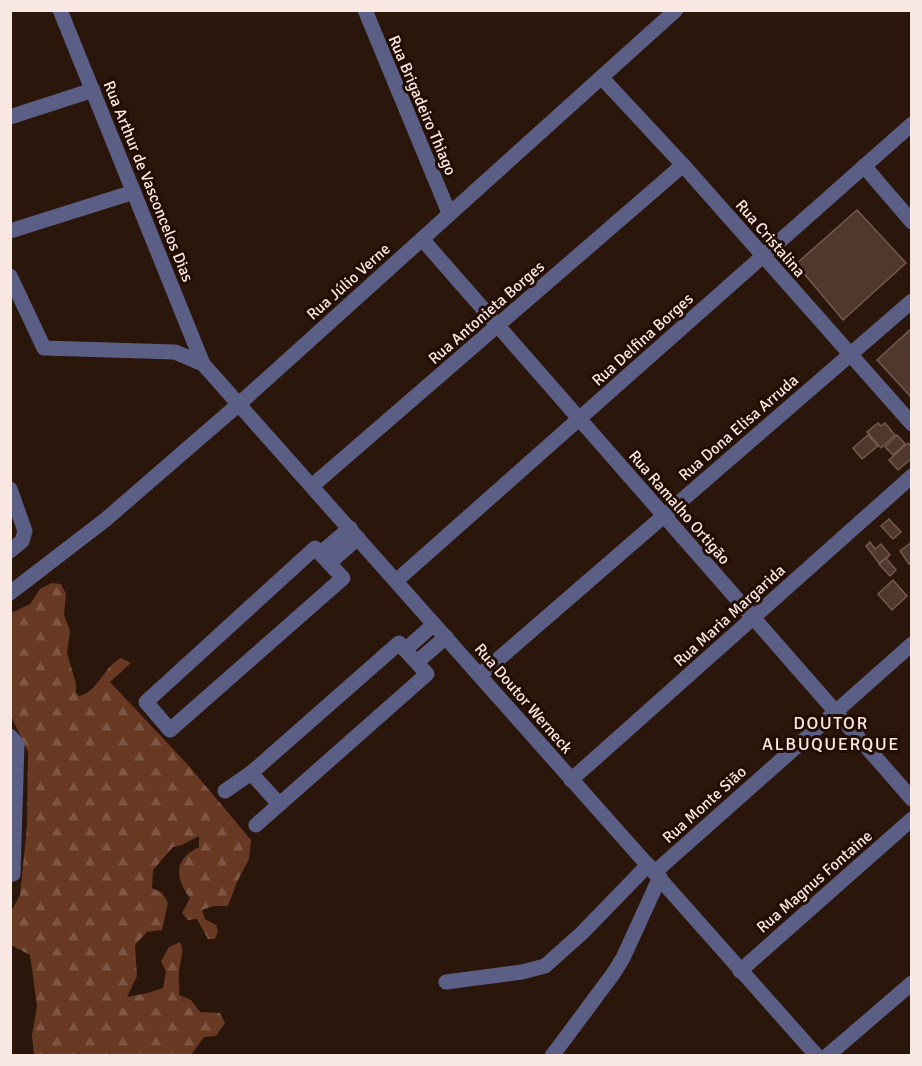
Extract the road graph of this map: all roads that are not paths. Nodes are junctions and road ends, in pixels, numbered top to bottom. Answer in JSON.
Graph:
{"nodes":[{"id":1,"x":60,"y":10,"type":"edge"},
{"id":2,"x":365,"y":10,"type":"edge"},
{"id":3,"x":676,"y":10,"type":"edge"},
{"id":4,"x":602,"y":78,"type":"junction"},
{"id":5,"x":93,"y":90,"type":"junction"},
{"id":6,"x":10,"y":117,"type":"edge"},
{"id":7,"x":912,"y":124,"type":"edge"},
{"id":8,"x":683,"y":165,"type":"junction"},
{"id":9,"x":864,"y":166,"type":"junction"},
{"id":10,"x":134,"y":192,"type":"junction"},
{"id":11,"x":449,"y":213,"type":"junction"},
{"id":12,"x":912,"y":222,"type":"edge"},
{"id":13,"x":10,"y":231,"type":"edge"},
{"id":14,"x":422,"y":239,"type":"junction"},
{"id":15,"x":762,"y":256,"type":"junction"},
{"id":16,"x":10,"y":276,"type":"edge"},
{"id":17,"x":912,"y":301,"type":"edge"},
{"id":18,"x":498,"y":326,"type":"junction"},
{"id":19,"x":850,"y":354,"type":"junction"},
{"id":20,"x":203,"y":364,"type":"junction"},
{"id":21,"x":239,"y":404,"type":"junction"},
{"id":22,"x":579,"y":419,"type":"junction"},
{"id":23,"x":912,"y":424,"type":"edge"},
{"id":24,"x":912,"y":476,"type":"edge"},
{"id":25,"x":312,"y":486,"type":"junction"},
{"id":26,"x":10,"y":489,"type":"edge"},
{"id":27,"x":664,"y":516,"type":"junction"},
{"id":28,"x":354,"y":533,"type":"junction"},
{"id":29,"x":10,"y":551,"type":"edge"},
{"id":30,"x":325,"y":558,"type":"junction"},
{"id":31,"x":396,"y":581,"type":"junction"},
{"id":32,"x":10,"y":593,"type":"edge"},
{"id":33,"x":753,"y":618,"type":"junction"},
{"id":34,"x":435,"y":624,"type":"junction"},
{"id":35,"x":446,"y":637,"type":"junction"},
{"id":36,"x":912,"y":644,"type":"edge"},
{"id":37,"x":405,"y":650,"type":"junction"},
{"id":38,"x":417,"y":662,"type":"junction"},
{"id":39,"x":480,"y":675,"type":"junction"},
{"id":40,"x":836,"y":712,"type":"junction"},
{"id":41,"x":14,"y":740,"type":"edge"},
{"id":42,"x":251,"y":773,"type":"junction"},
{"id":43,"x":571,"y":780,"type":"junction"},
{"id":44,"x":225,"y":791,"type":"dead end"},
{"id":45,"x":912,"y":799,"type":"edge"},
{"id":46,"x":279,"y":804,"type":"junction"},
{"id":47,"x":912,"y":819,"type":"edge"},
{"id":48,"x":256,"y":825,"type":"dead end"},
{"id":49,"x":655,"y":871,"type":"junction"},
{"id":50,"x":12,"y":875,"type":"edge"},
{"id":51,"x":740,"y":971,"type":"junction"},
{"id":52,"x":446,"y":982,"type":"dead end"},
{"id":53,"x":912,"y":983,"type":"edge"},
{"id":54,"x":552,"y":1056,"type":"edge"},
{"id":55,"x":817,"y":1056,"type":"edge"},
{"id":56,"x":827,"y":1056,"type":"edge"}],
"edges":[{"from":1,"to":5,"type":"street","name":"Rua Arthur de Vasconcelos Dias"},
{"from":2,"to":11,"type":"street","name":"Rua Brigadeiro Thiago"},
{"from":3,"to":4,"type":"street","name":"Rua Júlio Verne"},
{"from":4,"to":8,"type":"street","name":"Rua Cristalina"},
{"from":4,"to":11,"type":"street","name":"Rua Júlio Verne"},
{"from":5,"to":6,"type":"street"},
{"from":5,"to":10,"type":"street","name":"Rua Arthur de Vasconcelos Dias"},
{"from":7,"to":9,"type":"street","name":"Rua Delfina Borges"},
{"from":8,"to":15,"type":"street","name":"Rua Cristalina"},
{"from":8,"to":18,"type":"street","name":"Rua Antonieta Borges"},
{"from":9,"to":12,"type":"street"},
{"from":9,"to":15,"type":"street","name":"Rua Delfina Borges"},
{"from":10,"to":13,"type":"street"},
{"from":10,"to":20,"type":"street","name":"Rua Arthur de Vasconcelos Dias"},
{"from":11,"to":14,"type":"street","name":"Rua Júlio Verne"},
{"from":14,"to":18,"type":"street","name":"Rua Ramalho Ortigão"},
{"from":14,"to":21,"type":"street","name":"Rua Júlio Verne"},
{"from":15,"to":19,"type":"street","name":"Rua Cristalina"},
{"from":15,"to":22,"type":"street","name":"Rua Delfina Borges"},
{"from":16,"to":20,"type":"street"},
{"from":17,"to":19,"type":"street","name":"Rua Dona Elisa Arruda"},
{"from":18,"to":22,"type":"street","name":"Rua Ramalho Ortigão"},
{"from":18,"to":25,"type":"street","name":"Rua Antonieta Borges"},
{"from":19,"to":23,"type":"street","name":"Rua Cristalina"},
{"from":19,"to":27,"type":"street","name":"Rua Dona Elisa Arruda"},
{"from":20,"to":21,"type":"street","name":"Rua Doutor Werneck"},
{"from":21,"to":25,"type":"street","name":"Rua Doutor Werneck"},
{"from":21,"to":32,"type":"street","name":"Rua Júlio Verne"},
{"from":22,"to":27,"type":"street","name":"Rua Ramalho Ortigão"},
{"from":22,"to":31,"type":"street","name":"Rua Delfina Borges"},
{"from":24,"to":33,"type":"street","name":"Rua Maria Margarida"},
{"from":25,"to":28,"type":"street","name":"Rua Doutor Werneck"},
{"from":26,"to":29,"type":"street"},
{"from":27,"to":33,"type":"street","name":"Rua Ramalho Ortigão"},
{"from":27,"to":39,"type":"street","name":"Rua Dona Elisa Arruda"},
{"from":28,"to":30,"type":"street"},
{"from":28,"to":31,"type":"street","name":"Rua Doutor Werneck"},
{"from":30,"to":30,"type":"street"},
{"from":31,"to":34,"type":"street","name":"Rua Doutor Werneck"},
{"from":33,"to":40,"type":"street","name":"Rua Ramalho Ortigão"},
{"from":33,"to":43,"type":"street","name":"Rua Maria Margarida"},
{"from":34,"to":35,"type":"street","name":"Rua Doutor Werneck"},
{"from":34,"to":37,"type":"street"},
{"from":35,"to":38,"type":"street"},
{"from":35,"to":39,"type":"street","name":"Rua Doutor Werneck"},
{"from":36,"to":40,"type":"street","name":"Rua Monte Sião"},
{"from":37,"to":38,"type":"street"},
{"from":37,"to":42,"type":"street"},
{"from":38,"to":46,"type":"street"},
{"from":39,"to":43,"type":"street","name":"Rua Doutor Werneck"},
{"from":40,"to":45,"type":"street","name":"Rua Ramalho Ortigão"},
{"from":40,"to":49,"type":"street","name":"Rua Monte Sião"},
{"from":41,"to":50,"type":"street"},
{"from":42,"to":44,"type":"street"},
{"from":42,"to":46,"type":"street"},
{"from":43,"to":49,"type":"street","name":"Rua Doutor Werneck"},
{"from":46,"to":48,"type":"street"},
{"from":47,"to":51,"type":"street","name":"Rua Magnus Fontaine"},
{"from":49,"to":51,"type":"street","name":"Rua Doutor Werneck"},
{"from":49,"to":52,"type":"street","name":"Rua Monte Sião"},
{"from":49,"to":54,"type":"street"},
{"from":51,"to":55,"type":"street","name":"Rua Doutor Werneck"},
{"from":53,"to":56,"type":"street"}]}
